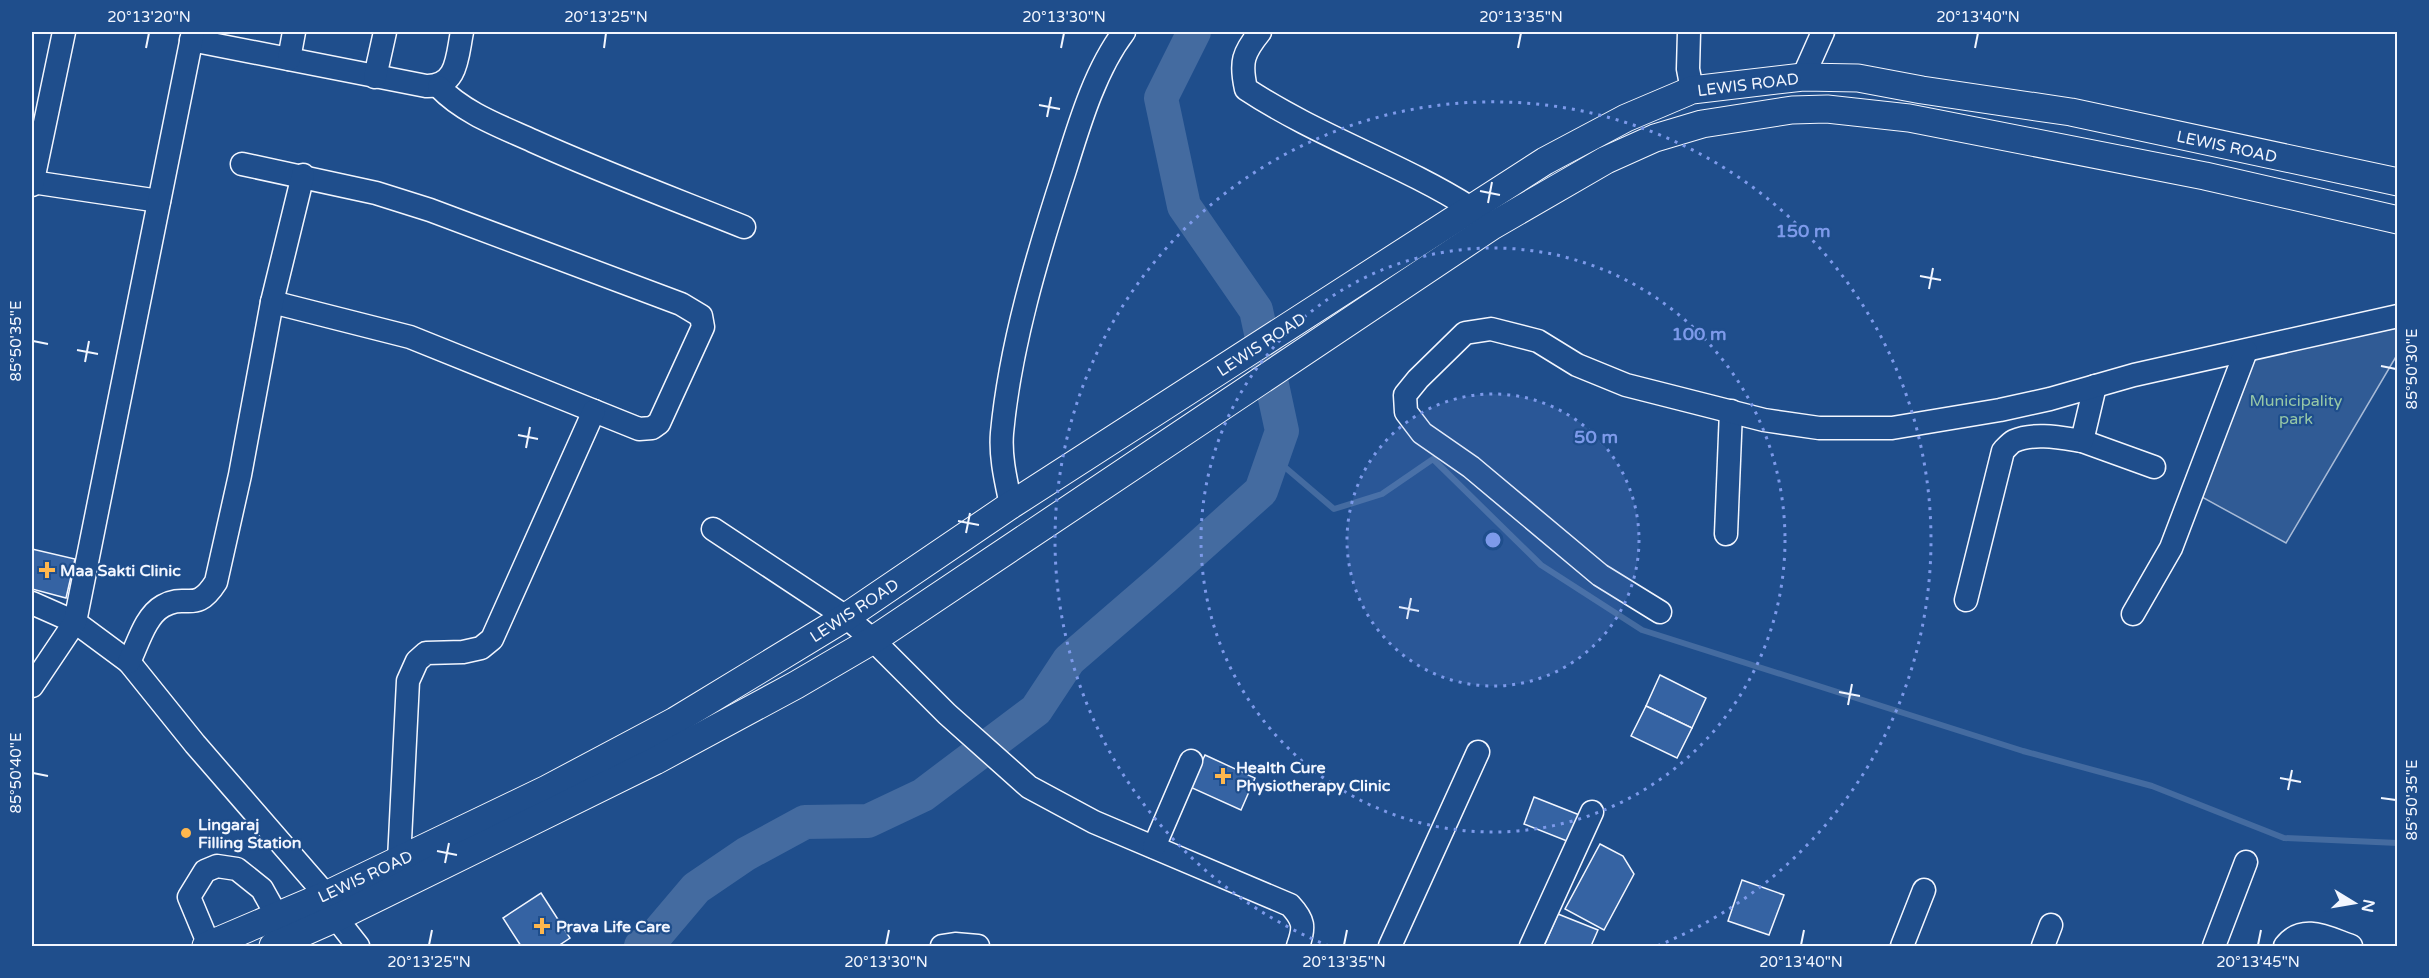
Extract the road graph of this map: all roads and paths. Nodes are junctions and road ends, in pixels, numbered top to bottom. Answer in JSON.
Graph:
{"nodes":[{"id":1,"x":64,"y":32,"type":"edge"},
{"id":2,"x":294,"y":32,"type":"edge"},
{"id":3,"x":385,"y":32,"type":"edge"},
{"id":4,"x":462,"y":32,"type":"edge"},
{"id":5,"x":1124,"y":32,"type":"edge"},
{"id":6,"x":1260,"y":32,"type":"edge"},
{"id":7,"x":1689,"y":32,"type":"edge"},
{"id":8,"x":1823,"y":32,"type":"edge"},
{"id":9,"x":192,"y":36,"type":"edge"},
{"id":10,"x":289,"y":59,"type":"junction"},
{"id":11,"x":375,"y":77,"type":"junction"},
{"id":12,"x":1803,"y":77,"type":"junction"},
{"id":13,"x":1767,"y":80,"type":"junction"},
{"id":14,"x":439,"y":87,"type":"junction"},
{"id":15,"x":1692,"y":90,"type":"junction"},
{"id":16,"x":1768,"y":113,"type":"junction"},
{"id":17,"x":242,"y":164,"type":"dead end"},
{"id":18,"x":303,"y":175,"type":"junction"},
{"id":19,"x":2397,"y":182,"type":"edge"},
{"id":20,"x":32,"y":184,"type":"edge"},
{"id":21,"x":159,"y":201,"type":"junction"},
{"id":22,"x":1472,"y":208,"type":"junction"},
{"id":23,"x":2397,"y":220,"type":"edge"},
{"id":24,"x":744,"y":227,"type":"dead end"},
{"id":25,"x":272,"y":302,"type":"junction"},
{"id":26,"x":2397,"y":316,"type":"edge"},
{"id":27,"x":2246,"y":351,"type":"junction"},
{"id":28,"x":2095,"y":386,"type":"junction"},
{"id":29,"x":594,"y":411,"type":"junction"},
{"id":30,"x":1731,"y":411,"type":"junction"},
{"id":31,"x":2082,"y":441,"type":"junction"},
{"id":32,"x":2154,"y":467,"type":"dead end"},
{"id":33,"x":1011,"y":505,"type":"junction"},
{"id":34,"x":713,"y":529,"type":"dead end"},
{"id":35,"x":1726,"y":534,"type":"dead end"},
{"id":36,"x":1966,"y":600,"type":"dead end"},
{"id":37,"x":32,"y":603,"type":"edge"},
{"id":38,"x":1660,"y":612,"type":"dead end"},
{"id":39,"x":2133,"y":614,"type":"dead end"},
{"id":40,"x":846,"y":617,"type":"junction"},
{"id":41,"x":75,"y":622,"type":"junction"},
{"id":42,"x":873,"y":640,"type":"junction"},
{"id":43,"x":129,"y":662,"type":"junction"},
{"id":44,"x":32,"y":686,"type":"edge"},
{"id":45,"x":1478,"y":752,"type":"dead end"},
{"id":46,"x":1191,"y":762,"type":"dead end"},
{"id":47,"x":1592,"y":812,"type":"dead end"},
{"id":48,"x":1154,"y":847,"type":"junction"},
{"id":49,"x":399,"y":860,"type":"junction"},
{"id":50,"x":2246,"y":862,"type":"dead end"},
{"id":51,"x":1924,"y":890,"type":"dead end"},
{"id":52,"x":331,"y":907,"type":"junction"},
{"id":53,"x":277,"y":916,"type":"junction"},
{"id":54,"x":2052,"y":925,"type":"dead end"},
{"id":55,"x":207,"y":946,"type":"edge"},
{"id":56,"x":273,"y":946,"type":"edge"},
{"id":57,"x":358,"y":946,"type":"edge"},
{"id":58,"x":942,"y":946,"type":"edge"},
{"id":59,"x":978,"y":946,"type":"edge"},
{"id":60,"x":1298,"y":946,"type":"edge"},
{"id":61,"x":1390,"y":946,"type":"edge"},
{"id":62,"x":1531,"y":946,"type":"edge"},
{"id":63,"x":1902,"y":946,"type":"edge"},
{"id":64,"x":2043,"y":946,"type":"edge"},
{"id":65,"x":2215,"y":946,"type":"edge"},
{"id":66,"x":2285,"y":946,"type":"edge"},
{"id":67,"x":2351,"y":946,"type":"edge"}],
"edges":[{"from":1,"to":20,"type":"street"},
{"from":2,"to":10,"type":"street"},
{"from":3,"to":11,"type":"street"},
{"from":4,"to":14,"type":"street"},
{"from":5,"to":33,"type":"street"},
{"from":6,"to":22,"type":"street"},
{"from":7,"to":15,"type":"street"},
{"from":8,"to":12,"type":"street"},
{"from":9,"to":10,"type":"street"},
{"from":9,"to":21,"type":"street"},
{"from":10,"to":11,"type":"street"},
{"from":11,"to":14,"type":"street"},
{"from":12,"to":13,"type":"main road","name":"LEWIS ROAD"},
{"from":12,"to":19,"type":"main road","name":"LEWIS ROAD"},
{"from":13,"to":15,"type":"main road","name":"LEWIS ROAD"},
{"from":13,"to":16,"type":"main road"},
{"from":14,"to":24,"type":"street"},
{"from":15,"to":22,"type":"main road","name":"LEWIS ROAD"},
{"from":16,"to":23,"type":"main road","name":"LEWIS ROAD"},
{"from":16,"to":42,"type":"main road","name":"LEWIS ROAD"},
{"from":17,"to":18,"type":"street"},
{"from":18,"to":25,"type":"street"},
{"from":18,"to":29,"type":"street"},
{"from":20,"to":21,"type":"street"},
{"from":21,"to":41,"type":"street"},
{"from":22,"to":33,"type":"main road","name":"LEWIS ROAD"},
{"from":25,"to":29,"type":"street"},
{"from":25,"to":43,"type":"street"},
{"from":26,"to":27,"type":"street"},
{"from":27,"to":28,"type":"street"},
{"from":27,"to":39,"type":"street"},
{"from":28,"to":30,"type":"street"},
{"from":28,"to":31,"type":"street"},
{"from":29,"to":49,"type":"street"},
{"from":30,"to":35,"type":"street"},
{"from":30,"to":38,"type":"street"},
{"from":31,"to":32,"type":"street"},
{"from":31,"to":36,"type":"street"},
{"from":33,"to":40,"type":"main road","name":"LEWIS ROAD"},
{"from":34,"to":40,"type":"street"},
{"from":37,"to":41,"type":"street"},
{"from":40,"to":42,"type":"street"},
{"from":40,"to":49,"type":"main road","name":"LEWIS ROAD"},
{"from":41,"to":43,"type":"street"},
{"from":41,"to":44,"type":"street"},
{"from":42,"to":48,"type":"street"},
{"from":42,"to":52,"type":"main road","name":"LEWIS ROAD"},
{"from":43,"to":52,"type":"street"},
{"from":45,"to":61,"type":"street"},
{"from":46,"to":48,"type":"street"},
{"from":47,"to":62,"type":"street"},
{"from":48,"to":60,"type":"street"},
{"from":49,"to":52,"type":"main road","name":"LEWIS ROAD"},
{"from":50,"to":65,"type":"street"},
{"from":51,"to":63,"type":"street"},
{"from":52,"to":53,"type":"main road","name":"LEWIS ROAD"},
{"from":52,"to":56,"type":"main road","name":"LEWIS ROAD"},
{"from":52,"to":57,"type":"street"},
{"from":53,"to":55,"type":"main road","name":"LEWIS ROAD"},
{"from":53,"to":55,"type":"street"},
{"from":54,"to":64,"type":"street"},
{"from":58,"to":59,"type":"street"},
{"from":66,"to":67,"type":"street"}]}
